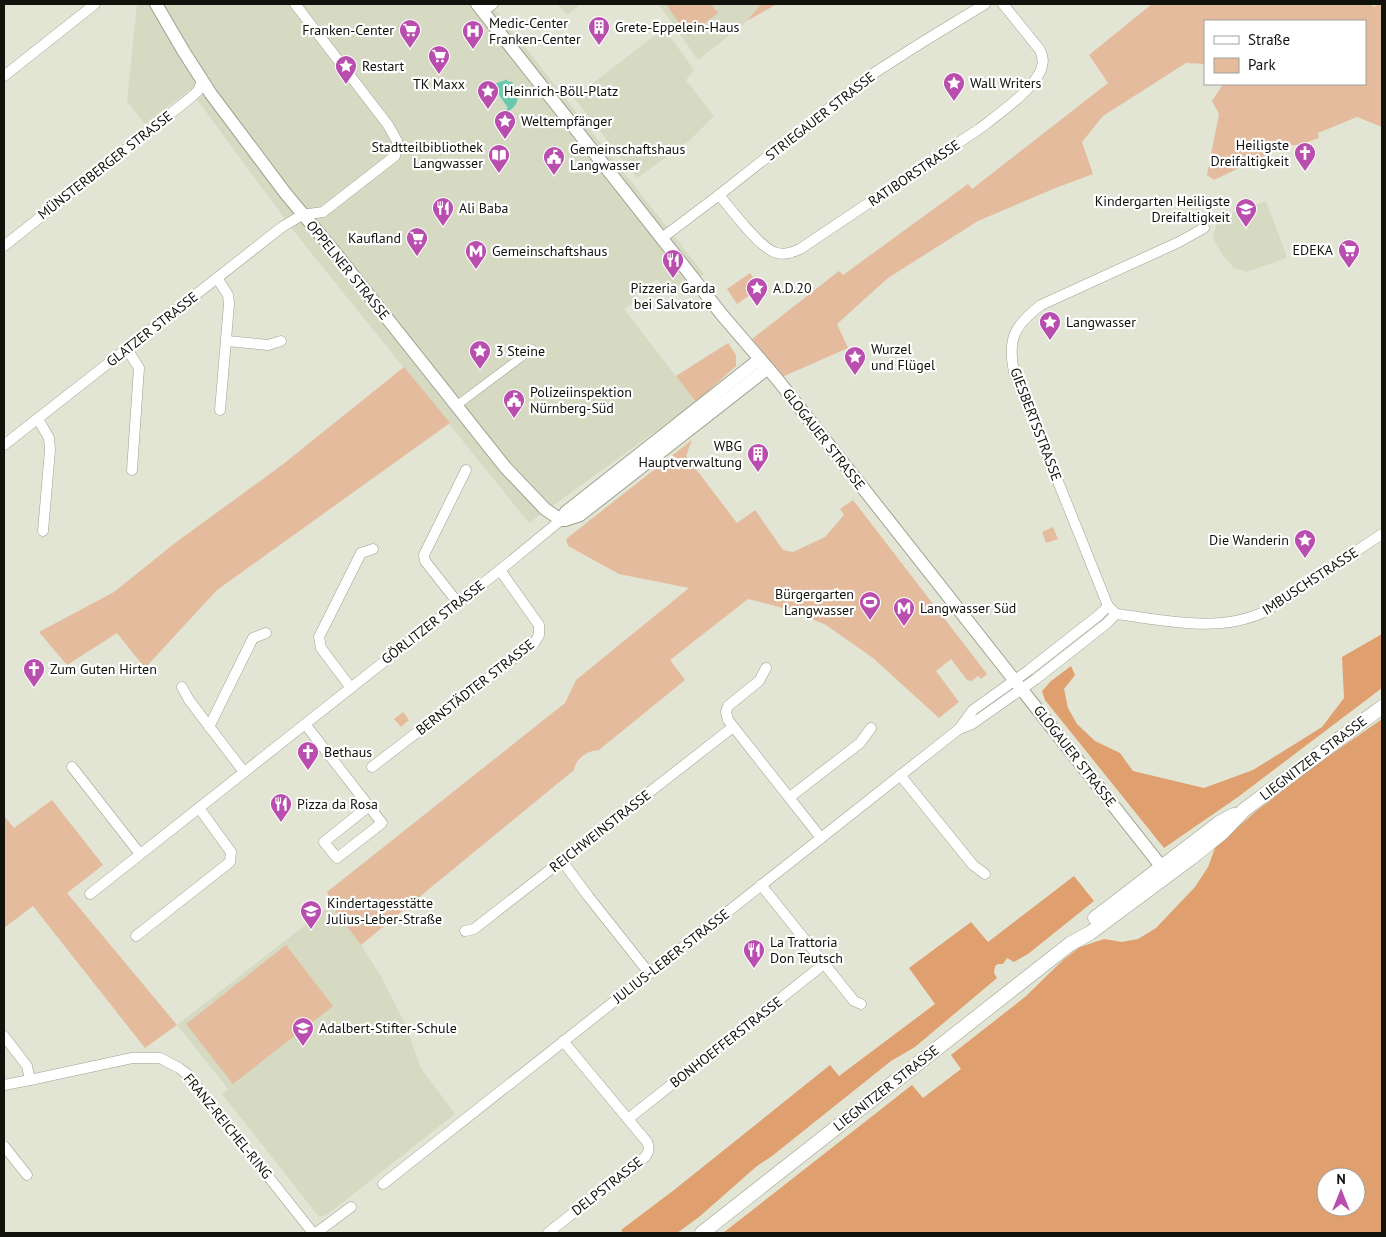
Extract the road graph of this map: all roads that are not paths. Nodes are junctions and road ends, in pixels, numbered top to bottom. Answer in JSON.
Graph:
{"nodes":[{"id":1,"x":96,"y":4,"type":"edge"},
{"id":2,"x":156,"y":4,"type":"edge"},
{"id":3,"x":295,"y":4,"type":"edge"},
{"id":4,"x":984,"y":4,"type":"edge"},
{"id":5,"x":1003,"y":4,"type":"edge"},
{"id":6,"x":484,"y":6,"type":"edge"},
{"id":7,"x":4,"y":76,"type":"edge"},
{"id":8,"x":202,"y":81,"type":"junction"},
{"id":9,"x":718,"y":195,"type":"junction"},
{"id":10,"x":302,"y":215,"type":"junction"},
{"id":11,"x":1204,"y":228,"type":"dead end"},
{"id":12,"x":662,"y":238,"type":"junction"},
{"id":13,"x":4,"y":246,"type":"edge"},
{"id":14,"x":217,"y":278,"type":"junction"},
{"id":15,"x":227,"y":341,"type":"junction"},
{"id":16,"x":281,"y":341,"type":"dead end"},
{"id":17,"x":127,"y":349,"type":"junction"},
{"id":18,"x":532,"y":349,"type":"dead end"},
{"id":19,"x":764,"y":364,"type":"junction"},
{"id":20,"x":456,"y":406,"type":"junction"},
{"id":21,"x":220,"y":410,"type":"dead end"},
{"id":22,"x":38,"y":419,"type":"junction"},
{"id":23,"x":4,"y":445,"type":"edge"},
{"id":24,"x":132,"y":470,"type":"dead end"},
{"id":25,"x":466,"y":470,"type":"dead end"},
{"id":26,"x":561,"y":520,"type":"junction"},
{"id":27,"x":43,"y":531,"type":"dead end"},
{"id":28,"x":1382,"y":534,"type":"edge"},
{"id":29,"x":373,"y":549,"type":"dead end"},
{"id":30,"x":500,"y":570,"type":"junction"},
{"id":31,"x":458,"y":603,"type":"junction"},
{"id":32,"x":1108,"y":606,"type":"junction"},
{"id":33,"x":1116,"y":614,"type":"junction"},
{"id":34,"x":266,"y":632,"type":"dead end"},
{"id":35,"x":766,"y":668,"type":"dead end"},
{"id":36,"x":1018,"y":684,"type":"junction"},
{"id":37,"x":182,"y":687,"type":"dead end"},
{"id":38,"x":351,"y":688,"type":"junction"},
{"id":39,"x":1382,"y":707,"type":"edge"},
{"id":40,"x":305,"y":724,"type":"junction"},
{"id":41,"x":209,"y":726,"type":"junction"},
{"id":42,"x":732,"y":727,"type":"junction"},
{"id":43,"x":871,"y":728,"type":"dead end"},
{"id":44,"x":72,"y":767,"type":"dead end"},
{"id":45,"x":372,"y":767,"type":"dead end"},
{"id":46,"x":244,"y":772,"type":"junction"},
{"id":47,"x":900,"y":774,"type":"junction"},
{"id":48,"x":790,"y":797,"type":"junction"},
{"id":49,"x":369,"y":806,"type":"junction"},
{"id":50,"x":198,"y":808,"type":"junction"},
{"id":51,"x":821,"y":838,"type":"junction"},
{"id":52,"x":140,"y":854,"type":"junction"},
{"id":53,"x":562,"y":861,"type":"junction"},
{"id":54,"x":1164,"y":871,"type":"junction"},
{"id":55,"x":985,"y":874,"type":"dead end"},
{"id":56,"x":761,"y":885,"type":"junction"},
{"id":57,"x":90,"y":894,"type":"dead end"},
{"id":58,"x":465,"y":932,"type":"dead end"},
{"id":59,"x":136,"y":936,"type":"dead end"},
{"id":60,"x":824,"y":964,"type":"junction"},
{"id":61,"x":650,"y":973,"type":"junction"},
{"id":62,"x":861,"y":1004,"type":"dead end"},
{"id":63,"x":4,"y":1036,"type":"edge"},
{"id":64,"x":563,"y":1041,"type":"junction"},
{"id":65,"x":30,"y":1080,"type":"junction"},
{"id":66,"x":4,"y":1085,"type":"edge"},
{"id":67,"x":628,"y":1119,"type":"junction"},
{"id":68,"x":4,"y":1146,"type":"edge"},
{"id":69,"x":27,"y":1176,"type":"dead end"},
{"id":70,"x":383,"y":1184,"type":"dead end"},
{"id":71,"x":351,"y":1207,"type":"dead end"},
{"id":72,"x":315,"y":1233,"type":"edge"},
{"id":73,"x":548,"y":1233,"type":"edge"},
{"id":74,"x":702,"y":1233,"type":"edge"}],
"edges":[{"from":1,"to":7,"type":"street"},
{"from":2,"to":8,"type":"street","name":"OPPELNER STRASSE"},
{"from":3,"to":10,"type":"street"},
{"from":4,"to":9,"type":"street","name":"STRIEGAUER STRASSE"},
{"from":5,"to":9,"type":"street","name":"RATIBORSTRASSE"},
{"from":6,"to":12,"type":"street","name":"GLOGAUER STRASSE"},
{"from":8,"to":10,"type":"street","name":"OPPELNER STRASSE"},
{"from":8,"to":13,"type":"street","name":"MÜNSTERBERGER STRASSE"},
{"from":9,"to":12,"type":"street","name":"STRIEGAUER STRASSE"},
{"from":10,"to":14,"type":"street","name":"GLATZER STRASSE"},
{"from":10,"to":20,"type":"street","name":"OPPELNER STRASSE"},
{"from":11,"to":32,"type":"street","name":"GIESBERTSSTRASSE"},
{"from":12,"to":19,"type":"street","name":"GLOGAUER STRASSE"},
{"from":14,"to":15,"type":"street"},
{"from":14,"to":17,"type":"street","name":"GLATZER STRASSE"},
{"from":15,"to":16,"type":"street"},
{"from":15,"to":21,"type":"street"},
{"from":17,"to":22,"type":"street","name":"GLATZER STRASSE"},
{"from":17,"to":24,"type":"street"},
{"from":18,"to":20,"type":"street"},
{"from":19,"to":26,"type":"street","name":"GÖRLITZER STRASSE"},
{"from":19,"to":36,"type":"street","name":"GLOGAUER STRASSE"},
{"from":20,"to":26,"type":"street","name":"OPPELNER STRASSE"},
{"from":22,"to":23,"type":"street","name":"GLATZER STRASSE"},
{"from":22,"to":27,"type":"street"},
{"from":25,"to":31,"type":"street"},
{"from":26,"to":30,"type":"street","name":"GÖRLITZER STRASSE"},
{"from":28,"to":33,"type":"street","name":"IMBUSCHSTRASSE"},
{"from":29,"to":38,"type":"street"},
{"from":30,"to":31,"type":"street","name":"GÖRLITZER STRASSE"},
{"from":30,"to":45,"type":"street","name":"BERNSTÄDTER STRASSE"},
{"from":31,"to":38,"type":"street","name":"GÖRLITZER STRASSE"},
{"from":32,"to":33,"type":"street"},
{"from":32,"to":36,"type":"street"},
{"from":33,"to":36,"type":"street"},
{"from":34,"to":41,"type":"street"},
{"from":35,"to":42,"type":"street"},
{"from":36,"to":47,"type":"street","name":"JULIUS-LEBER-STRASSE"},
{"from":36,"to":54,"type":"street","name":"GLOGAUER STRASSE"},
{"from":37,"to":41,"type":"street"},
{"from":38,"to":40,"type":"street","name":"GÖRLITZER STRASSE"},
{"from":39,"to":54,"type":"main road","name":"LIEGNITZER STRASSE"},
{"from":40,"to":46,"type":"street","name":"GÖRLITZER STRASSE"},
{"from":40,"to":49,"type":"street"},
{"from":41,"to":46,"type":"street"},
{"from":42,"to":48,"type":"street"},
{"from":42,"to":53,"type":"street","name":"REICHWEINSTRASSE"},
{"from":43,"to":48,"type":"street"},
{"from":44,"to":52,"type":"street"},
{"from":46,"to":50,"type":"street","name":"GÖRLITZER STRASSE"},
{"from":47,"to":51,"type":"street","name":"JULIUS-LEBER-STRASSE"},
{"from":47,"to":55,"type":"street"},
{"from":48,"to":51,"type":"street"},
{"from":49,"to":49,"type":"street"},
{"from":50,"to":52,"type":"street","name":"GÖRLITZER STRASSE"},
{"from":50,"to":59,"type":"street"},
{"from":51,"to":56,"type":"street","name":"JULIUS-LEBER-STRASSE"},
{"from":52,"to":57,"type":"street","name":"GÖRLITZER STRASSE"},
{"from":53,"to":58,"type":"street","name":"REICHWEINSTRASSE"},
{"from":53,"to":61,"type":"street"},
{"from":54,"to":74,"type":"main road","name":"LIEGNITZER STRASSE"},
{"from":56,"to":60,"type":"street"},
{"from":56,"to":61,"type":"street","name":"JULIUS-LEBER-STRASSE"},
{"from":60,"to":62,"type":"street"},
{"from":60,"to":67,"type":"street","name":"BONHOEFFERSTRASSE"},
{"from":61,"to":64,"type":"street","name":"JULIUS-LEBER-STRASSE"},
{"from":63,"to":65,"type":"street"},
{"from":64,"to":67,"type":"street","name":"DELPSTRASSE"},
{"from":64,"to":70,"type":"street","name":"JULIUS-LEBER-STRASSE"},
{"from":65,"to":66,"type":"street","name":"FRANZ-REICHEL-RING"},
{"from":65,"to":72,"type":"street","name":"FRANZ-REICHEL-RING"},
{"from":67,"to":73,"type":"street","name":"DELPSTRASSE"},
{"from":68,"to":69,"type":"street"},
{"from":71,"to":72,"type":"street"}]}
